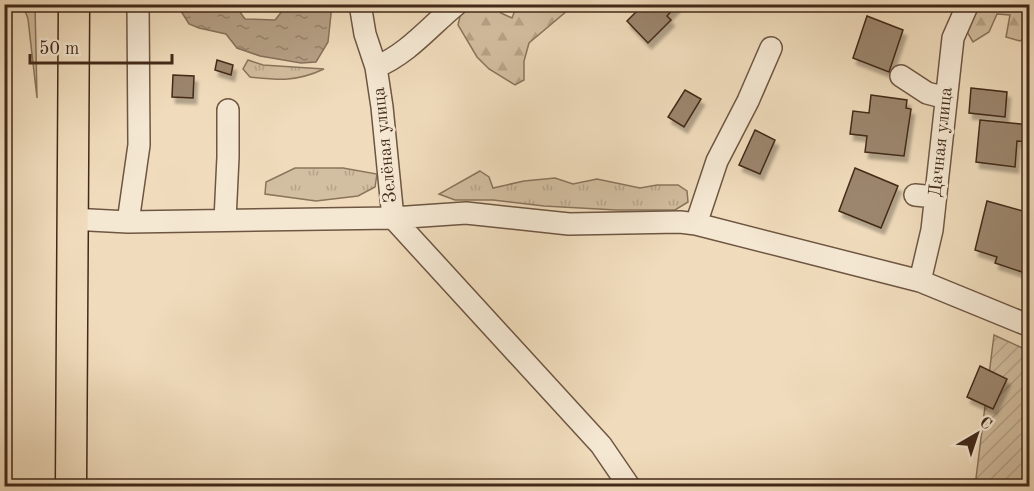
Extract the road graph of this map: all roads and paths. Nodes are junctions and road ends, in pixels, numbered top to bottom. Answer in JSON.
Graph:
{"nodes":[{"id":1,"x":74,"y":4,"type":"edge"},
{"id":2,"x":138,"y":4,"type":"edge"},
{"id":3,"x":360,"y":4,"type":"edge"},
{"id":4,"x":457,"y":4,"type":"edge"},
{"id":5,"x":968,"y":4,"type":"edge"},
{"id":6,"x":771,"y":48,"type":"dead end"},
{"id":7,"x":376,"y":67,"type":"junction"},
{"id":8,"x":901,"y":76,"type":"dead end"},
{"id":9,"x":946,"y":98,"type":"junction"},
{"id":10,"x":228,"y":110,"type":"dead end"},
{"id":11,"x":393,"y":218,"type":"junction"},
{"id":12,"x":71,"y":219,"type":"junction"},
{"id":13,"x":225,"y":220,"type":"junction"},
{"id":14,"x":128,"y":222,"type":"junction"},
{"id":15,"x":696,"y":224,"type":"junction"},
{"id":16,"x":920,"y":281,"type":"junction"},
{"id":17,"x":1029,"y":326,"type":"edge"},
{"id":18,"x":71,"y":486,"type":"edge"},
{"id":19,"x":629,"y":486,"type":"edge"}],
"edges":[{"from":1,"to":12,"type":"highway"},
{"from":2,"to":14,"type":"street"},
{"from":3,"to":7,"type":"street"},
{"from":4,"to":7,"type":"street","name":"Зелёная улица"},
{"from":5,"to":9,"type":"street","name":"Дачная улица"},
{"from":6,"to":15,"type":"street"},
{"from":7,"to":11,"type":"street","name":"Зелёная улица"},
{"from":8,"to":9,"type":"street"},
{"from":9,"to":16,"type":"street","name":"Дачная улица"},
{"from":10,"to":13,"type":"street"},
{"from":11,"to":13,"type":"street"},
{"from":11,"to":15,"type":"street"},
{"from":11,"to":19,"type":"street"},
{"from":12,"to":14,"type":"street"},
{"from":12,"to":18,"type":"highway"},
{"from":13,"to":14,"type":"street"},
{"from":15,"to":16,"type":"street"},
{"from":16,"to":17,"type":"street"}]}
